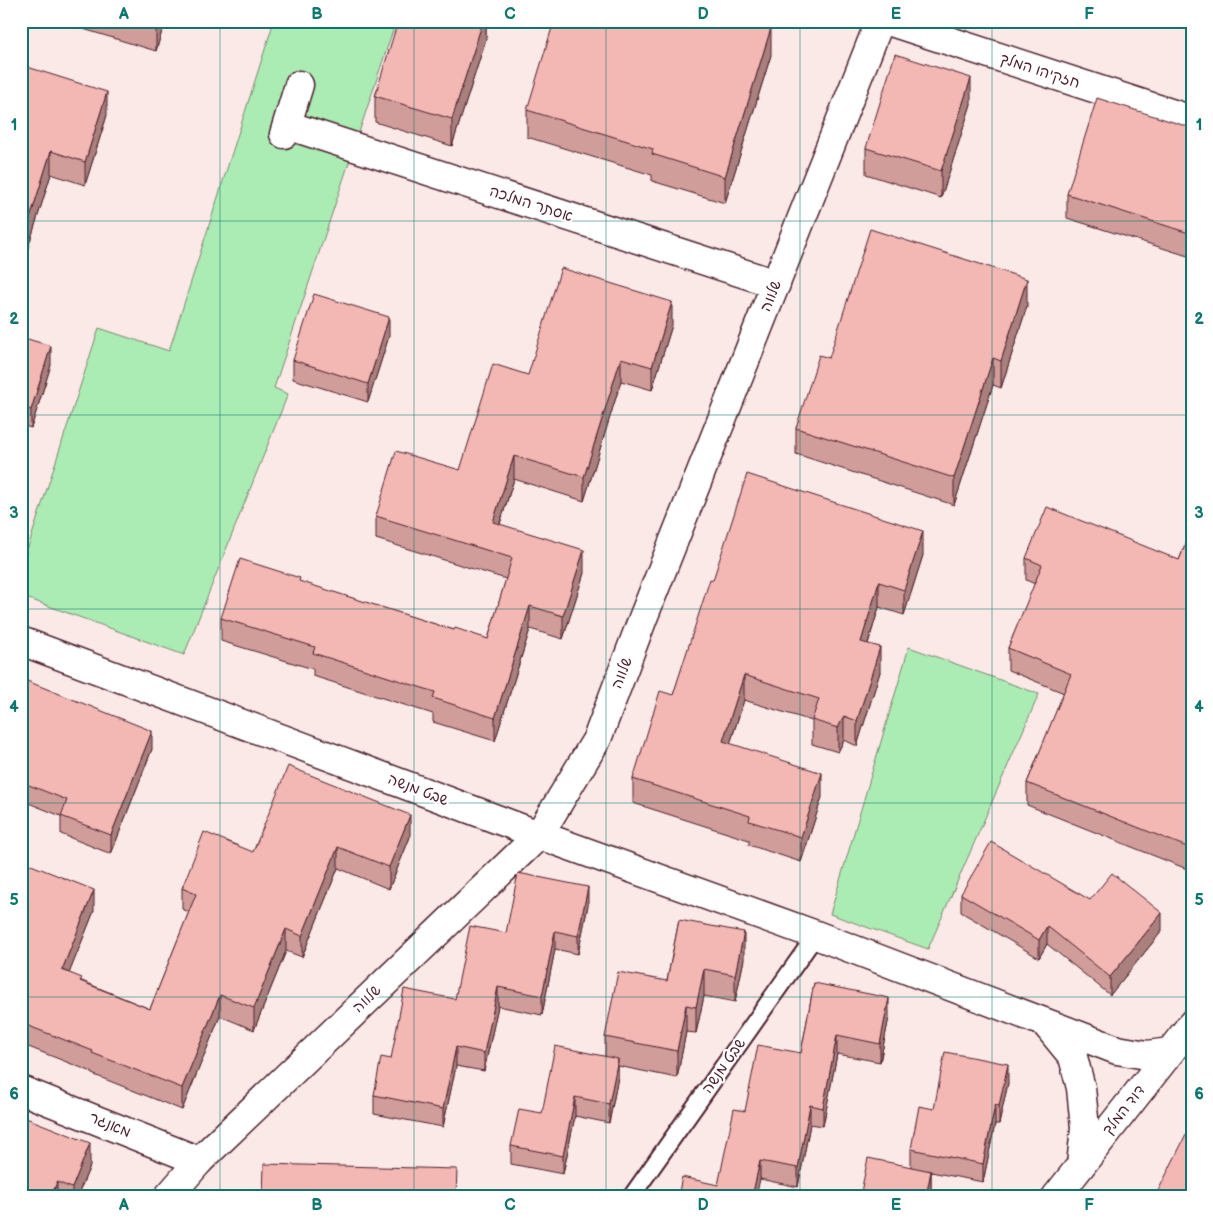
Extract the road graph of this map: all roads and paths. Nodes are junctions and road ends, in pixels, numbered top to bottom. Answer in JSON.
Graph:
{"nodes":[{"id":1,"x":880,"y":21,"type":"edge"},
{"id":2,"x":888,"y":21,"type":"edge"},
{"id":3,"x":299,"y":85,"type":"dead end"},
{"id":4,"x":1192,"y":120,"type":"edge"},
{"id":5,"x":776,"y":284,"type":"junction"},
{"id":6,"x":21,"y":641,"type":"edge"},
{"id":7,"x":539,"y":835,"type":"junction"},
{"id":8,"x":816,"y":935,"type":"junction"},
{"id":9,"x":1046,"y":1024,"type":"junction"},
{"id":10,"x":1192,"y":1024,"type":"edge"},
{"id":11,"x":1170,"y":1052,"type":"junction"},
{"id":12,"x":21,"y":1090,"type":"edge"},
{"id":13,"x":199,"y":1161,"type":"junction"},
{"id":14,"x":1080,"y":1165,"type":"junction"},
{"id":15,"x":168,"y":1197,"type":"edge"},
{"id":16,"x":631,"y":1197,"type":"edge"},
{"id":17,"x":1056,"y":1197,"type":"edge"}],
"edges":[{"from":1,"to":5,"type":"street","name":"שלווה"},
{"from":2,"to":4,"type":"street","name":"חזקיהו המלך"},
{"from":3,"to":5,"type":"street","name":"אסתר המלכה"},
{"from":5,"to":7,"type":"street","name":"שלווה"},
{"from":6,"to":7,"type":"street","name":"שבט מנשה"},
{"from":7,"to":8,"type":"street","name":"שבט מנשה"},
{"from":7,"to":13,"type":"street","name":"שלווה"},
{"from":8,"to":9,"type":"street","name":"שבט מנשה"},
{"from":8,"to":16,"type":"lane","name":"שבט מנשה"},
{"from":9,"to":11,"type":"street","name":"שבט מנשה"},
{"from":9,"to":14,"type":"street"},
{"from":10,"to":11,"type":"street","name":"דוד המלך"},
{"from":11,"to":14,"type":"street","name":"דוד המלך"},
{"from":12,"to":13,"type":"street","name":"מאנגר"},
{"from":13,"to":15,"type":"street","name":"שלווה"},
{"from":14,"to":17,"type":"street","name":"דוד המלך"}]}
